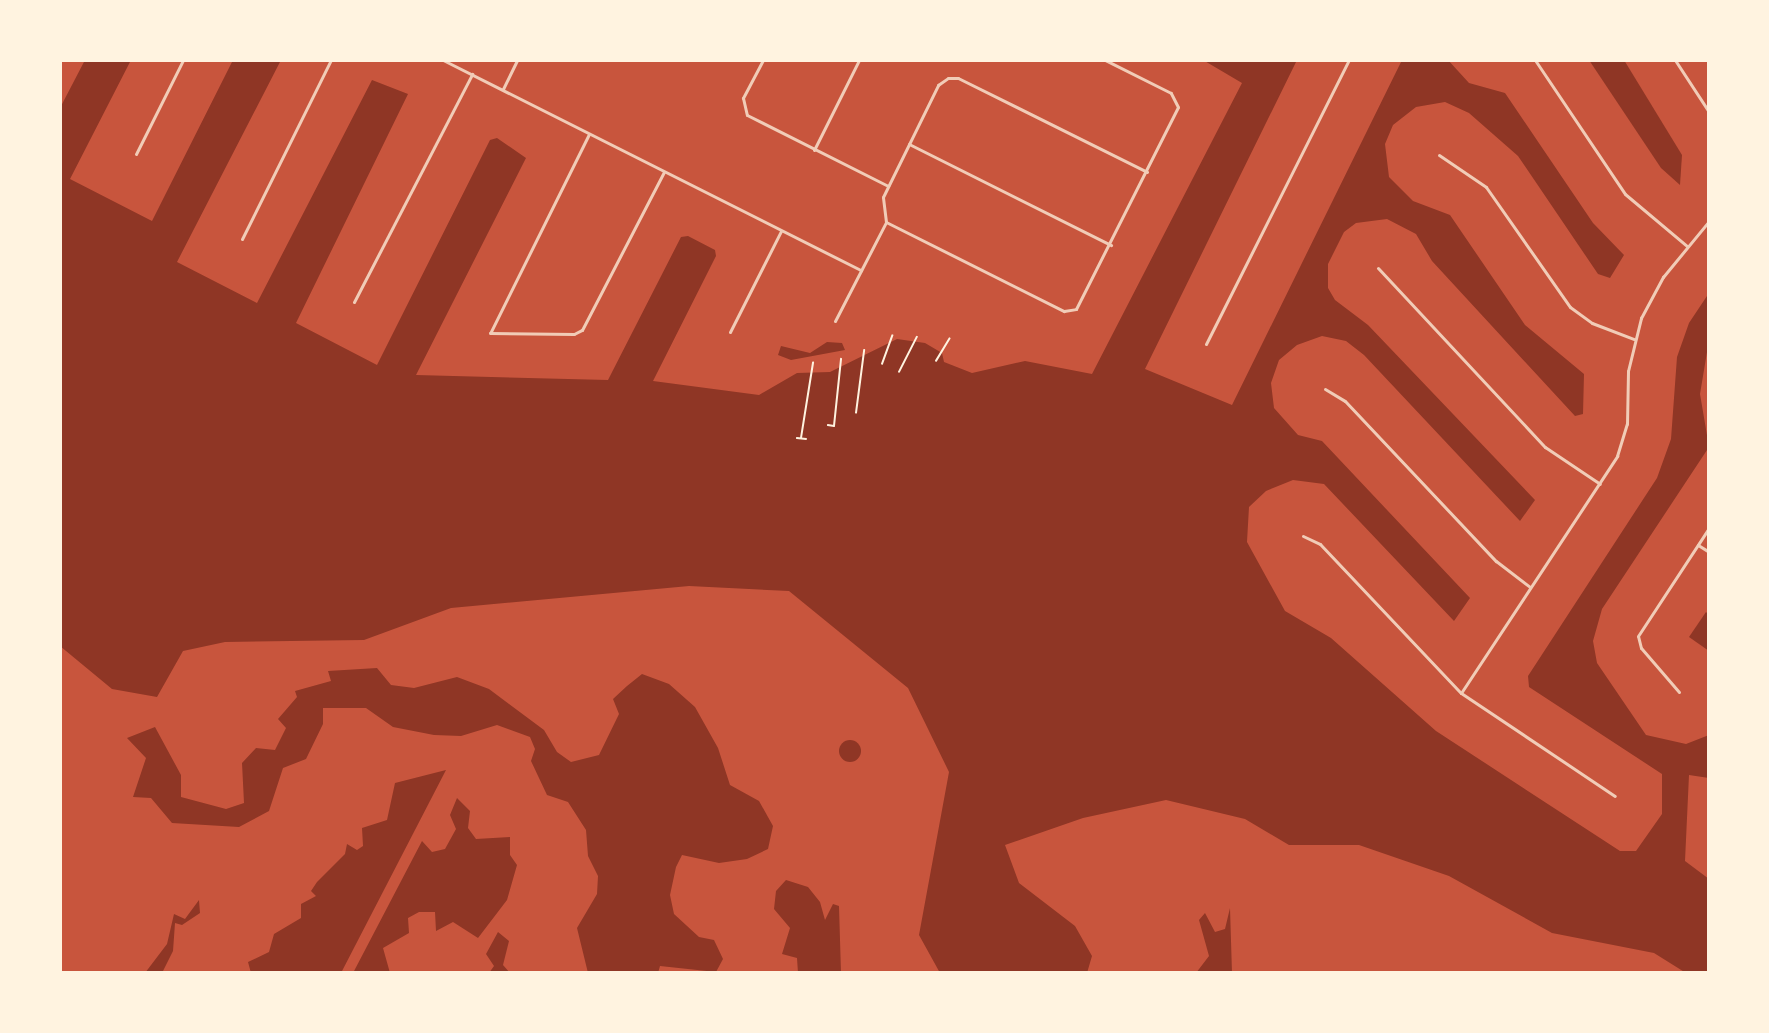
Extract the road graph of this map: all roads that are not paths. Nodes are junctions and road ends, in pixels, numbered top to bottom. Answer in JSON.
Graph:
{"nodes":[{"id":1,"x":183,"y":60,"type":"edge"},
{"id":2,"x":331,"y":60,"type":"edge"},
{"id":3,"x":443,"y":60,"type":"edge"},
{"id":4,"x":517,"y":60,"type":"edge"},
{"id":5,"x":763,"y":60,"type":"edge"},
{"id":6,"x":859,"y":60,"type":"edge"},
{"id":7,"x":1105,"y":60,"type":"edge"},
{"id":8,"x":1349,"y":60,"type":"edge"},
{"id":9,"x":1535,"y":60,"type":"edge"},
{"id":10,"x":1675,"y":60,"type":"edge"},
{"id":11,"x":472,"y":74,"type":"junction"},
{"id":12,"x":503,"y":89,"type":"junction"},
{"id":13,"x":1709,"y":112,"type":"edge"},
{"id":14,"x":590,"y":134,"type":"junction"},
{"id":15,"x":909,"y":144,"type":"junction"},
{"id":16,"x":814,"y":150,"type":"junction"},
{"id":17,"x":136,"y":154,"type":"dead end"},
{"id":18,"x":1439,"y":154,"type":"dead end"},
{"id":19,"x":664,"y":172,"type":"junction"},
{"id":20,"x":1147,"y":172,"type":"junction"},
{"id":21,"x":888,"y":186,"type":"junction"},
{"id":22,"x":1709,"y":221,"type":"edge"},
{"id":23,"x":886,"y":222,"type":"junction"},
{"id":24,"x":781,"y":231,"type":"junction"},
{"id":25,"x":242,"y":239,"type":"dead end"},
{"id":26,"x":1111,"y":245,"type":"junction"},
{"id":27,"x":1688,"y":246,"type":"junction"},
{"id":28,"x":1378,"y":268,"type":"dead end"},
{"id":29,"x":861,"y":270,"type":"junction"},
{"id":30,"x":354,"y":302,"type":"dead end"},
{"id":31,"x":835,"y":321,"type":"dead end"},
{"id":32,"x":730,"y":332,"type":"dead end"},
{"id":33,"x":1634,"y":339,"type":"junction"},
{"id":34,"x":1206,"y":344,"type":"dead end"},
{"id":35,"x":1325,"y":389,"type":"dead end"},
{"id":36,"x":1600,"y":484,"type":"junction"},
{"id":37,"x":1709,"y":528,"type":"edge"},
{"id":38,"x":1302,"y":536,"type":"dead end"},
{"id":39,"x":1698,"y":545,"type":"junction"},
{"id":40,"x":1709,"y":552,"type":"edge"},
{"id":41,"x":1531,"y":587,"type":"junction"},
{"id":42,"x":1679,"y":692,"type":"dead end"},
{"id":43,"x":1461,"y":693,"type":"junction"},
{"id":44,"x":1616,"y":796,"type":"dead end"}],
"edges":[{"from":1,"to":17,"type":"street"},
{"from":2,"to":25,"type":"street"},
{"from":3,"to":11,"type":"street"},
{"from":4,"to":12,"type":"street"},
{"from":5,"to":16,"type":"street"},
{"from":6,"to":16,"type":"street"},
{"from":7,"to":20,"type":"street"},
{"from":8,"to":34,"type":"street"},
{"from":9,"to":27,"type":"street"},
{"from":10,"to":13,"type":"street"},
{"from":11,"to":12,"type":"street"},
{"from":11,"to":30,"type":"street"},
{"from":12,"to":14,"type":"street"},
{"from":14,"to":19,"type":"street"},
{"from":14,"to":19,"type":"street"},
{"from":15,"to":20,"type":"street"},
{"from":15,"to":21,"type":"street"},
{"from":15,"to":26,"type":"street"},
{"from":16,"to":21,"type":"street"},
{"from":18,"to":33,"type":"street"},
{"from":19,"to":24,"type":"street"},
{"from":20,"to":26,"type":"street"},
{"from":21,"to":23,"type":"street"},
{"from":22,"to":27,"type":"street"},
{"from":23,"to":26,"type":"street"},
{"from":23,"to":29,"type":"street"},
{"from":24,"to":29,"type":"street"},
{"from":24,"to":32,"type":"street"},
{"from":27,"to":33,"type":"street"},
{"from":28,"to":36,"type":"street"},
{"from":29,"to":31,"type":"street"},
{"from":33,"to":36,"type":"street"},
{"from":35,"to":41,"type":"street"},
{"from":36,"to":41,"type":"street"},
{"from":37,"to":39,"type":"street"},
{"from":38,"to":43,"type":"street"},
{"from":39,"to":40,"type":"street"},
{"from":39,"to":42,"type":"street"},
{"from":41,"to":43,"type":"street"},
{"from":43,"to":44,"type":"street"}]}
